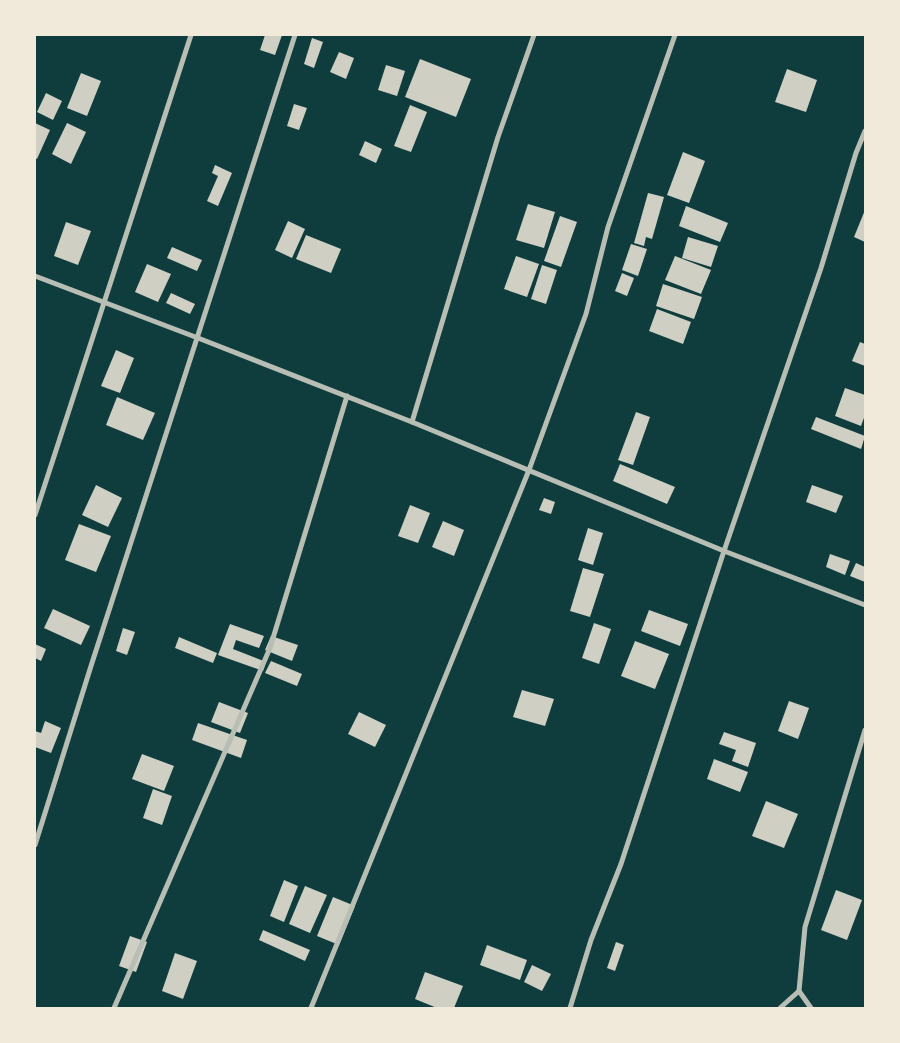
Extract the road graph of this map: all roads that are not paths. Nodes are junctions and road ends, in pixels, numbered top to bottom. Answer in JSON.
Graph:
{"nodes":[{"id":1,"x":191,"y":35,"type":"edge"},
{"id":2,"x":295,"y":35,"type":"edge"},
{"id":3,"x":534,"y":35,"type":"edge"},
{"id":4,"x":675,"y":35,"type":"edge"},
{"id":5,"x":865,"y":131,"type":"edge"},
{"id":6,"x":35,"y":276,"type":"edge"},
{"id":7,"x":104,"y":303,"type":"junction"},
{"id":8,"x":198,"y":338,"type":"junction"},
{"id":9,"x":347,"y":396,"type":"junction"},
{"id":10,"x":412,"y":422,"type":"junction"},
{"id":11,"x":529,"y":470,"type":"junction"},
{"id":12,"x":35,"y":515,"type":"edge"},
{"id":13,"x":724,"y":551,"type":"junction"},
{"id":14,"x":865,"y":605,"type":"edge"},
{"id":15,"x":865,"y":730,"type":"edge"},
{"id":16,"x":35,"y":845,"type":"edge"},
{"id":17,"x":799,"y":991,"type":"junction"},
{"id":18,"x":114,"y":1008,"type":"edge"},
{"id":19,"x":311,"y":1008,"type":"edge"},
{"id":20,"x":570,"y":1008,"type":"edge"},
{"id":21,"x":780,"y":1008,"type":"edge"},
{"id":22,"x":811,"y":1008,"type":"edge"}],
"edges":[{"from":1,"to":7,"type":"street"},
{"from":2,"to":8,"type":"street"},
{"from":3,"to":10,"type":"street"},
{"from":4,"to":11,"type":"street"},
{"from":5,"to":13,"type":"street"},
{"from":6,"to":7,"type":"street"},
{"from":7,"to":8,"type":"street"},
{"from":7,"to":12,"type":"street"},
{"from":8,"to":9,"type":"street"},
{"from":8,"to":16,"type":"street"},
{"from":9,"to":10,"type":"street"},
{"from":9,"to":18,"type":"street"},
{"from":10,"to":11,"type":"street"},
{"from":11,"to":13,"type":"street"},
{"from":11,"to":19,"type":"street"},
{"from":13,"to":14,"type":"street"},
{"from":13,"to":20,"type":"street"},
{"from":15,"to":17,"type":"street"},
{"from":17,"to":21,"type":"street"},
{"from":17,"to":22,"type":"street"}]}
